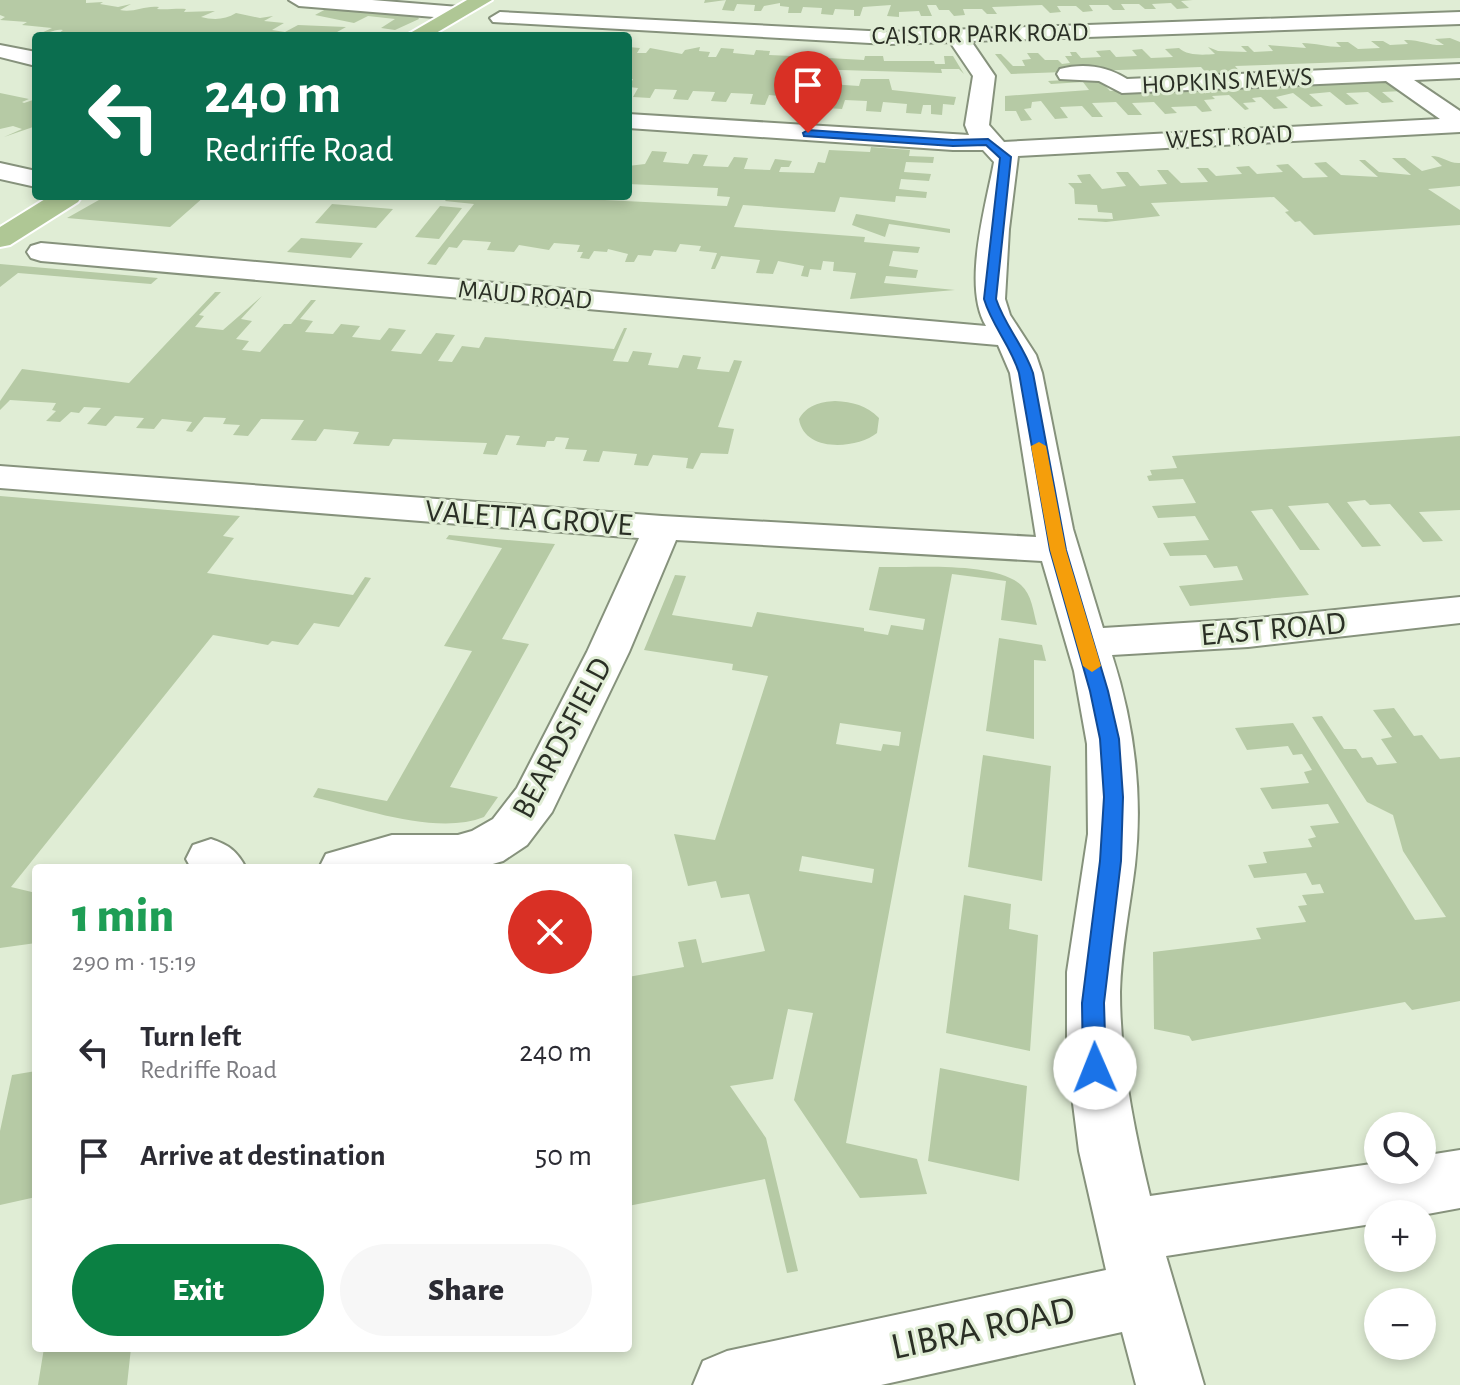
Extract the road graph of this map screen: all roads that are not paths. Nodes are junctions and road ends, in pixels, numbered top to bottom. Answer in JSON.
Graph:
{"nodes":[{"id":1,"x":299,"y":0,"type":"edge"},
{"id":2,"x":482,"y":0,"type":"edge"},
{"id":3,"x":1290,"y":0,"type":"edge"},
{"id":4,"x":459,"y":13,"type":"junction"},
{"id":5,"x":500,"y":18,"type":"dead end"},
{"id":6,"x":1460,"y":18,"type":"edge"},
{"id":7,"x":1320,"y":22,"type":"junction"},
{"id":8,"x":423,"y":32,"type":"edge"},
{"id":9,"x":957,"y":37,"type":"junction"},
{"id":10,"x":0,"y":51,"type":"edge"},
{"id":11,"x":32,"y":58,"type":"edge"},
{"id":12,"x":1460,"y":71,"type":"edge"},
{"id":13,"x":1068,"y":74,"type":"dead end"},
{"id":14,"x":1391,"y":74,"type":"junction"},
{"id":15,"x":632,"y":121,"type":"edge"},
{"id":16,"x":1460,"y":124,"type":"edge"},
{"id":17,"x":993,"y":146,"type":"junction"},
{"id":18,"x":0,"y":171,"type":"edge"},
{"id":19,"x":32,"y":178,"type":"edge"},
{"id":20,"x":63,"y":200,"type":"edge"},
{"id":21,"x":0,"y":239,"type":"edge"},
{"id":22,"x":41,"y":252,"type":"dead end"},
{"id":23,"x":1009,"y":337,"type":"junction"},
{"id":24,"x":0,"y":477,"type":"edge"},
{"id":25,"x":662,"y":528,"type":"junction"},
{"id":26,"x":1058,"y":550,"type":"junction"},
{"id":27,"x":1460,"y":610,"type":"edge"},
{"id":28,"x":1085,"y":643,"type":"junction"},
{"id":29,"x":358,"y":864,"type":"edge"},
{"id":30,"x":1460,"y":1179,"type":"edge"},
{"id":31,"x":1128,"y":1230,"type":"junction"},
{"id":32,"x":1145,"y":1294,"type":"junction"},
{"id":33,"x":727,"y":1385,"type":"edge"},
{"id":34,"x":1170,"y":1385,"type":"edge"}],
"edges":[{"from":1,"to":4,"type":"street"},
{"from":2,"to":4,"type":"main road"},
{"from":3,"to":7,"type":"street"},
{"from":4,"to":8,"type":"main road"},
{"from":5,"to":9,"type":"street","name":"CAISTOR PARK ROAD"},
{"from":6,"to":7,"type":"street","name":"CAISTOR PARK ROAD"},
{"from":7,"to":9,"type":"street","name":"CAISTOR PARK ROAD"},
{"from":9,"to":17,"type":"street"},
{"from":10,"to":11,"type":"street"},
{"from":12,"to":14,"type":"street","name":"HOPKINS MEWS"},
{"from":13,"to":14,"type":"street","name":"HOPKINS MEWS"},
{"from":14,"to":16,"type":"street"},
{"from":15,"to":17,"type":"street","name":"WEST ROAD"},
{"from":16,"to":17,"type":"street","name":"WEST ROAD"},
{"from":17,"to":23,"type":"street"},
{"from":18,"to":19,"type":"street"},
{"from":20,"to":21,"type":"main road"},
{"from":22,"to":23,"type":"street","name":"MAUD ROAD"},
{"from":23,"to":26,"type":"street"},
{"from":24,"to":25,"type":"street","name":"VALETTA GROVE"},
{"from":25,"to":26,"type":"street","name":"VALETTA GROVE"},
{"from":25,"to":29,"type":"street","name":"BEARDSFIELD"},
{"from":26,"to":28,"type":"street"},
{"from":27,"to":28,"type":"street","name":"EAST ROAD"},
{"from":28,"to":31,"type":"street"},
{"from":30,"to":31,"type":"street"},
{"from":31,"to":32,"type":"street"},
{"from":32,"to":33,"type":"street","name":"LIBRA ROAD"},
{"from":32,"to":34,"type":"street"}]}
